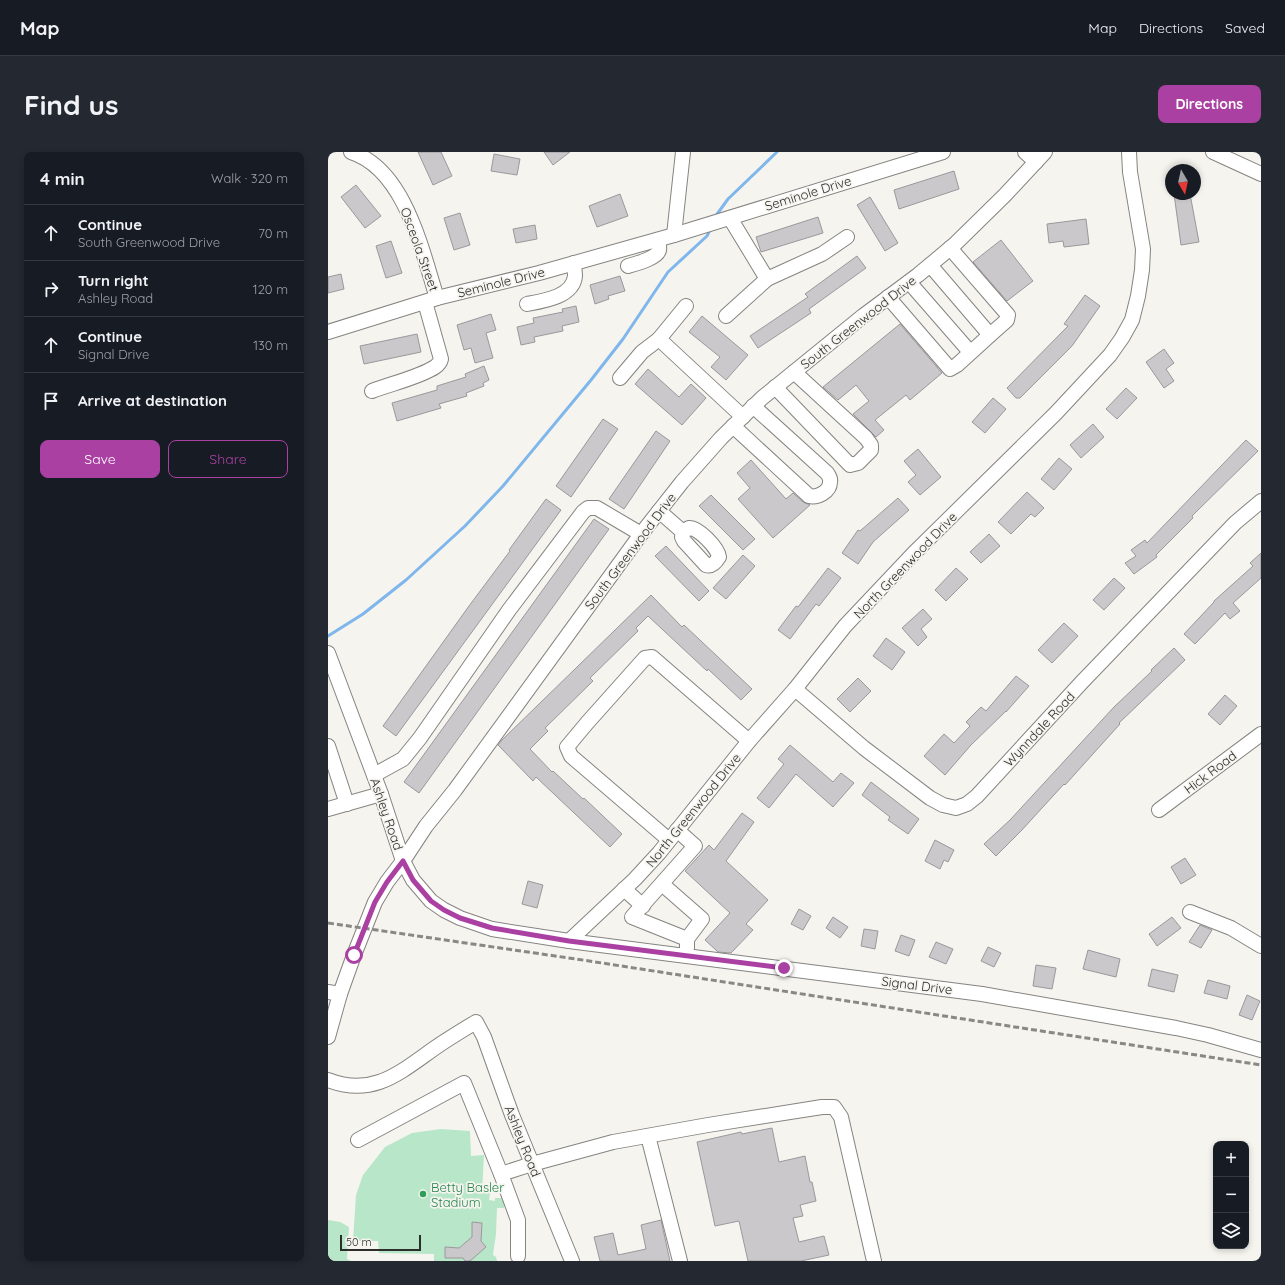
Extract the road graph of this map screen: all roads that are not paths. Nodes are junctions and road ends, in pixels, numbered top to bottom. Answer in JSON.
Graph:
{"nodes":[{"id":1,"x":351,"y":152,"type":"edge"},
{"id":2,"x":683,"y":152,"type":"edge"},
{"id":3,"x":943,"y":152,"type":"edge"},
{"id":4,"x":1025,"y":152,"type":"edge"},
{"id":5,"x":1129,"y":152,"type":"edge"},
{"id":6,"x":1213,"y":152,"type":"edge"},
{"id":7,"x":1041,"y":157,"type":"edge"},
{"id":8,"x":904,"y":158,"type":"edge"},
{"id":9,"x":1261,"y":174,"type":"edge"},
{"id":10,"x":718,"y":222,"type":"junction"},
{"id":11,"x":674,"y":235,"type":"junction"},
{"id":12,"x":847,"y":237,"type":"dead end"},
{"id":13,"x":658,"y":240,"type":"junction"},
{"id":14,"x":950,"y":248,"type":"junction"},
{"id":15,"x":574,"y":263,"type":"junction"},
{"id":16,"x":930,"y":265,"type":"junction"},
{"id":17,"x":628,"y":266,"type":"dead end"},
{"id":18,"x":767,"y":279,"type":"junction"},
{"id":19,"x":909,"y":282,"type":"junction"},
{"id":20,"x":888,"y":297,"type":"junction"},
{"id":21,"x":431,"y":300,"type":"junction"},
{"id":22,"x":527,"y":304,"type":"dead end"},
{"id":23,"x":686,"y":306,"type":"dead end"},
{"id":24,"x":726,"y":316,"type":"dead end"},
{"id":25,"x":328,"y":332,"type":"edge"},
{"id":26,"x":990,"y":335,"type":"junction"},
{"id":27,"x":659,"y":339,"type":"junction"},
{"id":28,"x":970,"y":352,"type":"junction"},
{"id":29,"x":794,"y":372,"type":"junction"},
{"id":30,"x":620,"y":378,"type":"dead end"},
{"id":31,"x":775,"y":387,"type":"junction"},
{"id":32,"x":372,"y":391,"type":"dead end"},
{"id":33,"x":753,"y":406,"type":"junction"},
{"id":34,"x":738,"y":421,"type":"junction"},
{"id":35,"x":1261,"y":501,"type":"edge"},
{"id":36,"x":659,"y":511,"type":"junction"},
{"id":37,"x":683,"y":532,"type":"dead end"},
{"id":38,"x":640,"y":534,"type":"junction"},
{"id":39,"x":328,"y":653,"type":"edge"},
{"id":40,"x":795,"y":690,"type":"junction"},
{"id":41,"x":1261,"y":734,"type":"edge"},
{"id":42,"x":749,"y":741,"type":"junction"},
{"id":43,"x":328,"y":746,"type":"edge"},
{"id":44,"x":374,"y":776,"type":"junction"},
{"id":45,"x":381,"y":794,"type":"junction"},
{"id":46,"x":347,"y":804,"type":"junction"},
{"id":47,"x":328,"y":809,"type":"edge"},
{"id":48,"x":1159,"y":810,"type":"dead end"},
{"id":49,"x":673,"y":835,"type":"junction"},
{"id":50,"x":403,"y":861,"type":"junction"},
{"id":51,"x":662,"y":884,"type":"junction"},
{"id":52,"x":624,"y":890,"type":"junction"},
{"id":53,"x":643,"y":906,"type":"junction"},
{"id":54,"x":1190,"y":912,"type":"dead end"},
{"id":55,"x":687,"y":939,"type":"junction"},
{"id":56,"x":569,"y":941,"type":"junction"},
{"id":57,"x":1261,"y":946,"type":"edge"},
{"id":58,"x":687,"y":956,"type":"junction"},
{"id":59,"x":334,"y":993,"type":"edge"},
{"id":60,"x":328,"y":1037,"type":"edge"},
{"id":61,"x":1261,"y":1050,"type":"edge"},
{"id":62,"x":328,"y":1080,"type":"edge"},
{"id":63,"x":648,"y":1136,"type":"junction"},
{"id":64,"x":358,"y":1140,"type":"dead end"},
{"id":65,"x":532,"y":1164,"type":"junction"},
{"id":66,"x":501,"y":1174,"type":"junction"},
{"id":67,"x":518,"y":1256,"type":"dead end"},
{"id":68,"x":572,"y":1261,"type":"edge"},
{"id":69,"x":680,"y":1261,"type":"edge"},
{"id":70,"x":874,"y":1261,"type":"edge"}],
"edges":[{"from":1,"to":21,"type":"street","name":"Osceola Street"},
{"from":2,"to":11,"type":"street"},
{"from":3,"to":8,"type":"street","name":"Seminole Drive"},
{"from":4,"to":7,"type":"street"},
{"from":5,"to":40,"type":"street","name":"North Greenwood Drive"},
{"from":6,"to":9,"type":"street"},
{"from":7,"to":14,"type":"street","name":"South Greenwood Drive"},
{"from":8,"to":10,"type":"street","name":"Seminole Drive"},
{"from":10,"to":11,"type":"street","name":"Seminole Drive"},
{"from":10,"to":18,"type":"street"},
{"from":11,"to":13,"type":"street","name":"Seminole Drive"},
{"from":12,"to":18,"type":"street"},
{"from":13,"to":15,"type":"street","name":"Seminole Drive"},
{"from":13,"to":17,"type":"street"},
{"from":14,"to":16,"type":"street","name":"South Greenwood Drive"},
{"from":14,"to":26,"type":"street"},
{"from":15,"to":21,"type":"street","name":"Seminole Drive"},
{"from":15,"to":22,"type":"street"},
{"from":16,"to":19,"type":"street","name":"South Greenwood Drive"},
{"from":16,"to":26,"type":"street"},
{"from":18,"to":24,"type":"street"},
{"from":19,"to":20,"type":"street","name":"South Greenwood Drive"},
{"from":19,"to":28,"type":"street"},
{"from":20,"to":28,"type":"street"},
{"from":20,"to":29,"type":"street","name":"South Greenwood Drive"},
{"from":21,"to":25,"type":"street","name":"Seminole Drive"},
{"from":21,"to":32,"type":"street","name":"Osceola Street"},
{"from":23,"to":27,"type":"street"},
{"from":26,"to":28,"type":"street"},
{"from":27,"to":30,"type":"street"},
{"from":27,"to":34,"type":"street"},
{"from":29,"to":31,"type":"street","name":"South Greenwood Drive"},
{"from":29,"to":31,"type":"street"},
{"from":31,"to":33,"type":"street","name":"South Greenwood Drive"},
{"from":33,"to":34,"type":"street","name":"South Greenwood Drive"},
{"from":33,"to":34,"type":"street"},
{"from":34,"to":36,"type":"street","name":"South Greenwood Drive"},
{"from":35,"to":40,"type":"street","name":"Wynndale Road"},
{"from":36,"to":37,"type":"street"},
{"from":36,"to":38,"type":"street","name":"South Greenwood Drive"},
{"from":38,"to":44,"type":"street"},
{"from":38,"to":50,"type":"street","name":"South Greenwood Drive"},
{"from":39,"to":44,"type":"street","name":"Ashley Road"},
{"from":40,"to":42,"type":"street","name":"North Greenwood Drive"},
{"from":41,"to":48,"type":"street","name":"Hick Road"},
{"from":42,"to":49,"type":"street","name":"North Greenwood Drive"},
{"from":42,"to":49,"type":"street"},
{"from":43,"to":46,"type":"street"},
{"from":44,"to":45,"type":"street","name":"Ashley Road"},
{"from":45,"to":46,"type":"street"},
{"from":45,"to":50,"type":"street","name":"Ashley Road"},
{"from":46,"to":47,"type":"street"},
{"from":49,"to":51,"type":"street"},
{"from":49,"to":52,"type":"street","name":"North Greenwood Drive"},
{"from":50,"to":56,"type":"street","name":"Ashley Road"},
{"from":50,"to":59,"type":"street","name":"South Greenwood Drive"},
{"from":51,"to":53,"type":"street"},
{"from":51,"to":55,"type":"street"},
{"from":52,"to":53,"type":"street"},
{"from":52,"to":56,"type":"street","name":"North Greenwood Drive"},
{"from":53,"to":55,"type":"street"},
{"from":54,"to":57,"type":"street"},
{"from":55,"to":58,"type":"street"},
{"from":56,"to":58,"type":"street","name":"Signal Drive"},
{"from":58,"to":61,"type":"street","name":"Signal Drive"},
{"from":59,"to":60,"type":"street","name":"South Greenwood Drive"},
{"from":62,"to":65,"type":"street","name":"Ashley Road"},
{"from":63,"to":65,"type":"street"},
{"from":63,"to":69,"type":"street"},
{"from":63,"to":70,"type":"street"},
{"from":64,"to":66,"type":"street"},
{"from":65,"to":66,"type":"street"},
{"from":65,"to":68,"type":"street","name":"Ashley Road"},
{"from":66,"to":67,"type":"street"}]}
